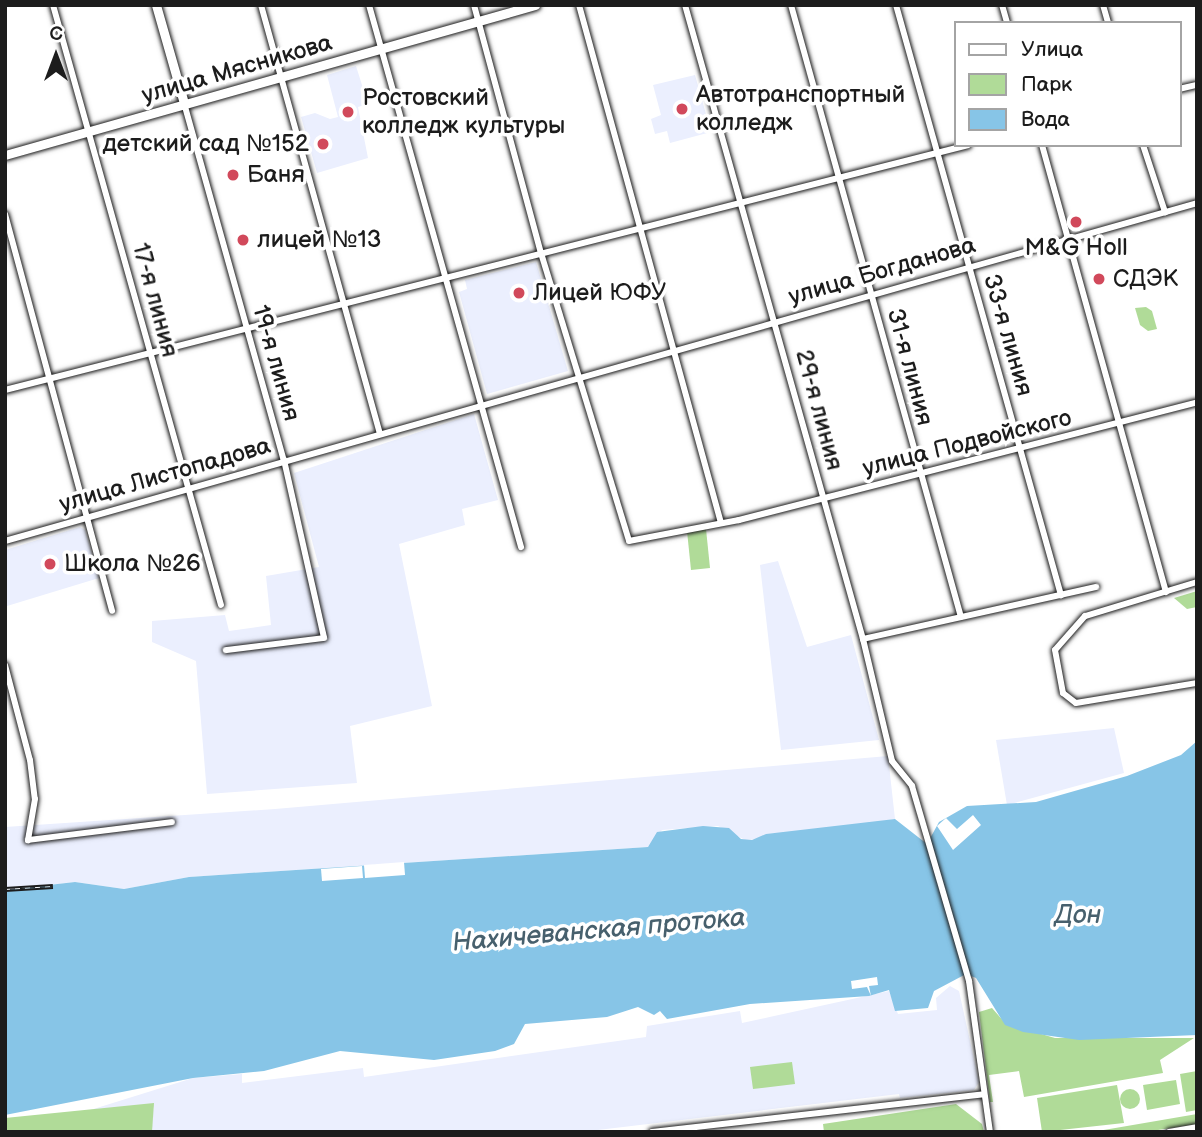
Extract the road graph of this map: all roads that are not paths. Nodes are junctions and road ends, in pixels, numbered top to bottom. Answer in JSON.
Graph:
{"nodes":[{"id":1,"x":53,"y":5,"type":"edge"},
{"id":2,"x":156,"y":5,"type":"edge"},
{"id":3,"x":261,"y":5,"type":"edge"},
{"id":4,"x":369,"y":5,"type":"edge"},
{"id":5,"x":474,"y":5,"type":"edge"},
{"id":6,"x":535,"y":5,"type":"edge"},
{"id":7,"x":579,"y":5,"type":"edge"},
{"id":8,"x":685,"y":5,"type":"edge"},
{"id":9,"x":791,"y":5,"type":"edge"},
{"id":10,"x":896,"y":5,"type":"edge"},
{"id":11,"x":479,"y":22,"type":"junction"},
{"id":12,"x":382,"y":48,"type":"junction"},
{"id":13,"x":282,"y":76,"type":"junction"},
{"id":14,"x":184,"y":103,"type":"junction"},
{"id":15,"x":89,"y":133,"type":"junction"},
{"id":16,"x":960,"y":147,"type":"edge"},
{"id":17,"x":1043,"y":147,"type":"edge"},
{"id":18,"x":1144,"y":147,"type":"edge"},
{"id":19,"x":938,"y":153,"type":"junction"},
{"id":20,"x":5,"y":155,"type":"edge"},
{"id":21,"x":839,"y":178,"type":"junction"},
{"id":22,"x":741,"y":201,"type":"junction"},
{"id":23,"x":1197,"y":202,"type":"edge"},
{"id":24,"x":1165,"y":212,"type":"junction"},
{"id":25,"x":5,"y":214,"type":"edge"},
{"id":26,"x":640,"y":227,"type":"junction"},
{"id":27,"x":1067,"y":239,"type":"junction"},
{"id":28,"x":541,"y":253,"type":"junction"},
{"id":29,"x":969,"y":266,"type":"junction"},
{"id":30,"x":446,"y":278,"type":"junction"},
{"id":31,"x":871,"y":294,"type":"junction"},
{"id":32,"x":345,"y":303,"type":"junction"},
{"id":33,"x":774,"y":322,"type":"junction"},
{"id":34,"x":246,"y":328,"type":"junction"},
{"id":35,"x":674,"y":348,"type":"junction"},
{"id":36,"x":149,"y":354,"type":"junction"},
{"id":37,"x":577,"y":376,"type":"junction"},
{"id":38,"x":51,"y":378,"type":"junction"},
{"id":39,"x":5,"y":390,"type":"edge"},
{"id":40,"x":1197,"y":402,"type":"edge"},
{"id":41,"x":480,"y":405,"type":"junction"},
{"id":42,"x":1119,"y":425,"type":"junction"},
{"id":43,"x":380,"y":434,"type":"junction"},
{"id":44,"x":1020,"y":449,"type":"junction"},
{"id":45,"x":284,"y":460,"type":"junction"},
{"id":46,"x":919,"y":475,"type":"junction"},
{"id":47,"x":190,"y":488,"type":"junction"},
{"id":48,"x":823,"y":498,"type":"junction"},
{"id":49,"x":88,"y":517,"type":"junction"},
{"id":50,"x":721,"y":523,"type":"junction"},
{"id":51,"x":5,"y":541,"type":"edge"},
{"id":52,"x":520,"y":547,"type":"dead end"},
{"id":53,"x":1197,"y":582,"type":"edge"},
{"id":54,"x":1096,"y":587,"type":"dead end"},
{"id":55,"x":1166,"y":592,"type":"junction"},
{"id":56,"x":1060,"y":595,"type":"junction"},
{"id":57,"x":220,"y":605,"type":"dead end"},
{"id":58,"x":112,"y":611,"type":"dead end"},
{"id":59,"x":961,"y":617,"type":"junction"},
{"id":60,"x":863,"y":639,"type":"junction"},
{"id":61,"x":226,"y":650,"type":"dead end"},
{"id":62,"x":5,"y":665,"type":"edge"},
{"id":63,"x":1197,"y":683,"type":"edge"},
{"id":64,"x":172,"y":822,"type":"dead end"},
{"id":65,"x":984,"y":1094,"type":"junction"},
{"id":66,"x":1197,"y":1127,"type":"edge"},
{"id":67,"x":652,"y":1132,"type":"edge"},
{"id":68,"x":990,"y":1132,"type":"edge"},
{"id":69,"x":1169,"y":1132,"type":"edge"}],
"edges":[{"from":1,"to":15,"type":"street","name":"17-я линия"},
{"from":2,"to":14,"type":"main road","name":"19-я линия"},
{"from":3,"to":13,"type":"street"},
{"from":4,"to":12,"type":"street"},
{"from":5,"to":11,"type":"street"},
{"from":6,"to":11,"type":"main road","name":"улица Мясникова"},
{"from":7,"to":26,"type":"street"},
{"from":8,"to":22,"type":"street","name":"29-я линия"},
{"from":9,"to":21,"type":"street","name":"31-я линия"},
{"from":10,"to":19,"type":"street","name":"33-я линия"},
{"from":11,"to":12,"type":"main road","name":"улица Мясникова"},
{"from":11,"to":28,"type":"street"},
{"from":12,"to":13,"type":"main road","name":"улица Мясникова"},
{"from":12,"to":30,"type":"street"},
{"from":13,"to":14,"type":"main road","name":"улица Мясникова"},
{"from":13,"to":32,"type":"street"},
{"from":14,"to":15,"type":"main road","name":"улица Мясникова"},
{"from":14,"to":34,"type":"street","name":"19-я линия"},
{"from":15,"to":20,"type":"main road","name":"улица Мясникова"},
{"from":15,"to":36,"type":"street","name":"17-я линия"},
{"from":16,"to":19,"type":"street"},
{"from":17,"to":27,"type":"street"},
{"from":18,"to":24,"type":"street"},
{"from":19,"to":21,"type":"street"},
{"from":19,"to":29,"type":"street","name":"33-я линия"},
{"from":21,"to":22,"type":"street"},
{"from":21,"to":31,"type":"street","name":"31-я линия"},
{"from":22,"to":26,"type":"street"},
{"from":22,"to":33,"type":"street","name":"29-я линия"},
{"from":23,"to":24,"type":"street","name":"улица Богданова"},
{"from":24,"to":27,"type":"street","name":"улица Богданова"},
{"from":25,"to":38,"type":"street"},
{"from":26,"to":28,"type":"street"},
{"from":26,"to":35,"type":"street"},
{"from":27,"to":29,"type":"street","name":"улица Богданова"},
{"from":27,"to":42,"type":"street"},
{"from":28,"to":30,"type":"street"},
{"from":28,"to":37,"type":"street"},
{"from":29,"to":31,"type":"street","name":"улица Богданова"},
{"from":29,"to":44,"type":"street","name":"33-я линия"},
{"from":30,"to":32,"type":"street"},
{"from":30,"to":41,"type":"street"},
{"from":31,"to":33,"type":"street","name":"улица Богданова"},
{"from":31,"to":46,"type":"street","name":"31-я линия"},
{"from":32,"to":34,"type":"street"},
{"from":32,"to":43,"type":"street"},
{"from":33,"to":35,"type":"street","name":"улица Богданова"},
{"from":33,"to":48,"type":"street","name":"29-я линия"},
{"from":34,"to":36,"type":"street"},
{"from":34,"to":45,"type":"street","name":"19-я линия"},
{"from":35,"to":37,"type":"street","name":"улица Богданова"},
{"from":35,"to":50,"type":"street"},
{"from":36,"to":38,"type":"street"},
{"from":36,"to":47,"type":"street","name":"17-я линия"},
{"from":37,"to":41,"type":"street","name":"улица Листопадова"},
{"from":37,"to":50,"type":"street","name":"улица Подвойского"},
{"from":38,"to":39,"type":"street"},
{"from":38,"to":49,"type":"street"},
{"from":40,"to":42,"type":"street","name":"улица Подвойского"},
{"from":41,"to":43,"type":"street","name":"улица Листопадова"},
{"from":41,"to":52,"type":"street"},
{"from":42,"to":44,"type":"street","name":"улица Подвойского"},
{"from":42,"to":55,"type":"street"},
{"from":43,"to":45,"type":"street","name":"улица Листопадова"},
{"from":44,"to":46,"type":"street","name":"улица Подвойского"},
{"from":44,"to":56,"type":"street","name":"33-я линия"},
{"from":45,"to":47,"type":"street","name":"улица Листопадова"},
{"from":45,"to":61,"type":"street","name":"19-я линия"},
{"from":46,"to":48,"type":"street","name":"улица Подвойского"},
{"from":46,"to":59,"type":"street","name":"31-я линия"},
{"from":47,"to":49,"type":"street","name":"улица Листопадова"},
{"from":47,"to":57,"type":"street","name":"17-я линия"},
{"from":48,"to":50,"type":"street","name":"улица Подвойского"},
{"from":48,"to":60,"type":"street","name":"29-я линия"},
{"from":49,"to":51,"type":"street","name":"улица Листопадова"},
{"from":49,"to":58,"type":"street"},
{"from":53,"to":55,"type":"street"},
{"from":54,"to":56,"type":"street"},
{"from":55,"to":63,"type":"street"},
{"from":56,"to":59,"type":"street"},
{"from":59,"to":60,"type":"street"},
{"from":60,"to":65,"type":"street","name":"29-я линия"},
{"from":62,"to":64,"type":"street"},
{"from":65,"to":67,"type":"street"},
{"from":65,"to":68,"type":"street","name":"29-я линия"},
{"from":66,"to":69,"type":"street"}]}
